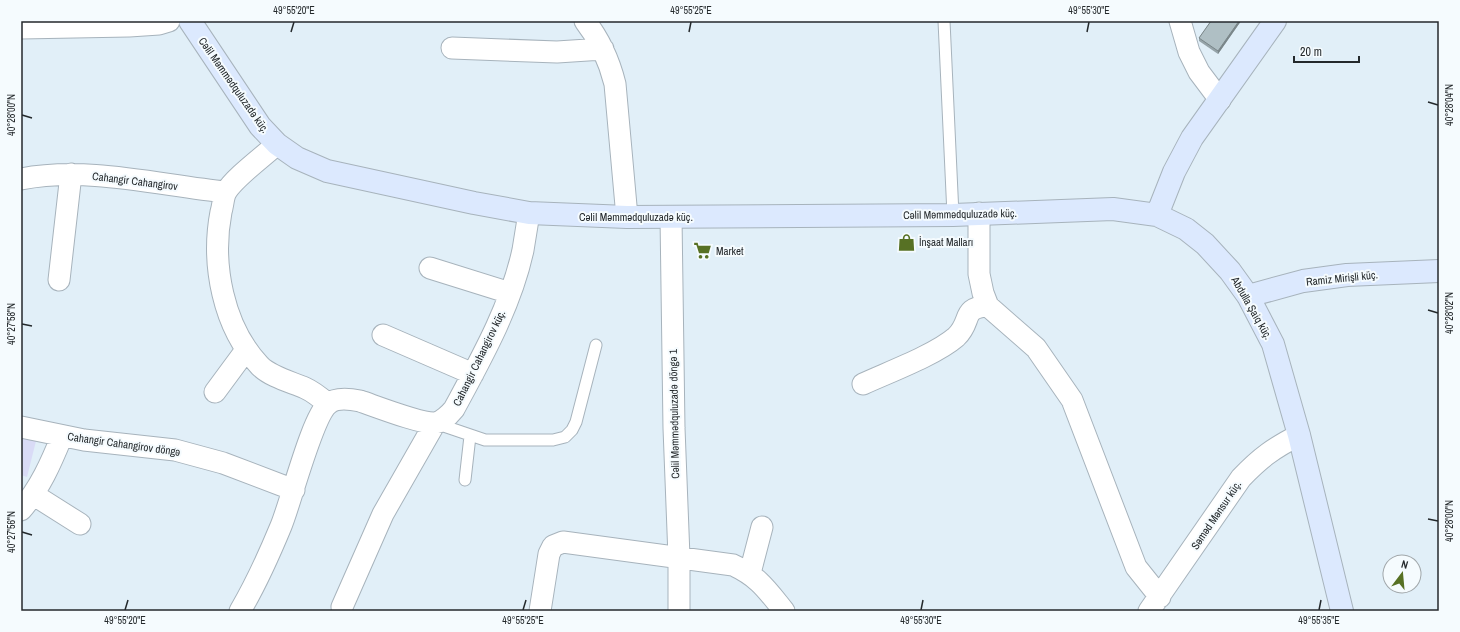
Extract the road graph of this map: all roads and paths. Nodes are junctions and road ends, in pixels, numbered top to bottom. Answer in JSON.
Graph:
{"nodes":[{"id":1,"x":169,"y":21,"type":"edge"},
{"id":2,"x":190,"y":21,"type":"edge"},
{"id":3,"x":585,"y":21,"type":"edge"},
{"id":4,"x":944,"y":21,"type":"edge"},
{"id":5,"x":1180,"y":21,"type":"edge"},
{"id":6,"x":1275,"y":21,"type":"edge"},
{"id":7,"x":21,"y":28,"type":"edge"},
{"id":8,"x":452,"y":48,"type":"dead end"},
{"id":9,"x":603,"y":49,"type":"junction"},
{"id":10,"x":1220,"y":100,"type":"junction"},
{"id":11,"x":277,"y":144,"type":"junction"},
{"id":12,"x":71,"y":174,"type":"junction"},
{"id":13,"x":21,"y":179,"type":"edge"},
{"id":14,"x":226,"y":192,"type":"junction"},
{"id":15,"x":529,"y":214,"type":"junction"},
{"id":16,"x":979,"y":214,"type":"junction"},
{"id":17,"x":953,"y":215,"type":"junction"},
{"id":18,"x":1157,"y":215,"type":"junction"},
{"id":19,"x":627,"y":217,"type":"junction"},
{"id":20,"x":671,"y":217,"type":"junction"},
{"id":21,"x":430,"y":268,"type":"dead end"},
{"id":22,"x":1439,"y":271,"type":"edge"},
{"id":23,"x":59,"y":280,"type":"dead end"},
{"id":24,"x":510,"y":293,"type":"junction"},
{"id":25,"x":1248,"y":296,"type":"junction"},
{"id":26,"x":988,"y":306,"type":"junction"},
{"id":27,"x":383,"y":335,"type":"dead end"},
{"id":28,"x":596,"y":344,"type":"dead end"},
{"id":29,"x":246,"y":350,"type":"junction"},
{"id":30,"x":473,"y":374,"type":"junction"},
{"id":31,"x":863,"y":384,"type":"dead end"},
{"id":32,"x":216,"y":392,"type":"dead end"},
{"id":33,"x":328,"y":404,"type":"junction"},
{"id":34,"x":435,"y":423,"type":"junction"},
{"id":35,"x":21,"y":427,"type":"edge"},
{"id":36,"x":1299,"y":435,"type":"junction"},
{"id":37,"x":62,"y":436,"type":"junction"},
{"id":38,"x":470,"y":436,"type":"junction"},
{"id":39,"x":465,"y":480,"type":"dead end"},
{"id":40,"x":294,"y":490,"type":"junction"},
{"id":41,"x":28,"y":503,"type":"edge"},
{"id":42,"x":80,"y":524,"type":"dead end"},
{"id":43,"x":762,"y":527,"type":"dead end"},
{"id":44,"x":679,"y":557,"type":"junction"},
{"id":45,"x":750,"y":573,"type":"junction"},
{"id":46,"x":1154,"y":604,"type":"edge"},
{"id":47,"x":342,"y":607,"type":"dead end"},
{"id":48,"x":240,"y":611,"type":"edge"},
{"id":49,"x":540,"y":611,"type":"edge"},
{"id":50,"x":679,"y":611,"type":"edge"},
{"id":51,"x":784,"y":611,"type":"edge"},
{"id":52,"x":1342,"y":611,"type":"edge"}],
"edges":[{"from":1,"to":7,"type":"street"},
{"from":2,"to":11,"type":"street","name":"Cəlil Məmmədquluzadə küç."},
{"from":3,"to":9,"type":"street"},
{"from":4,"to":17,"type":"lane"},
{"from":5,"to":10,"type":"street"},
{"from":6,"to":10,"type":"street"},
{"from":8,"to":9,"type":"street"},
{"from":9,"to":19,"type":"street"},
{"from":10,"to":18,"type":"street"},
{"from":11,"to":14,"type":"street"},
{"from":11,"to":15,"type":"street","name":"Cəlil Məmmədquluzadə küç."},
{"from":12,"to":13,"type":"street","name":"Cahangir Cahangirov"},
{"from":12,"to":14,"type":"street","name":"Cahangir Cahangirov"},
{"from":12,"to":23,"type":"street"},
{"from":14,"to":29,"type":"street"},
{"from":15,"to":19,"type":"street","name":"Cəlil Məmmədquluzadə küç."},
{"from":15,"to":24,"type":"street","name":"Cahangir Cahangirov küç."},
{"from":16,"to":17,"type":"street","name":"Cəlil Məmmədquluzadə küç."},
{"from":16,"to":18,"type":"street","name":"Cəlil Məmmədquluzadə küç."},
{"from":16,"to":26,"type":"street"},
{"from":17,"to":20,"type":"street","name":"Cəlil Məmmədquluzadə küç."},
{"from":18,"to":25,"type":"street","name":"Abdulla Şaiq küç."},
{"from":19,"to":20,"type":"street","name":"Cəlil Məmmədquluzadə küç."},
{"from":20,"to":44,"type":"street","name":"Cəlil Məmmədquluzadə döngə 1"},
{"from":21,"to":24,"type":"street"},
{"from":22,"to":25,"type":"street","name":"Ramiz Mirişli küç."},
{"from":24,"to":30,"type":"street","name":"Cahangir Cahangirov küç."},
{"from":25,"to":36,"type":"street","name":"Abdulla Şaiq küç."},
{"from":26,"to":31,"type":"street"},
{"from":26,"to":46,"type":"street"},
{"from":27,"to":30,"type":"street"},
{"from":28,"to":38,"type":"lane"},
{"from":29,"to":32,"type":"street"},
{"from":29,"to":33,"type":"street"},
{"from":30,"to":34,"type":"street","name":"Cahangir Cahangirov küç."},
{"from":33,"to":34,"type":"street"},
{"from":33,"to":40,"type":"street"},
{"from":34,"to":38,"type":"lane"},
{"from":34,"to":47,"type":"street"},
{"from":35,"to":37,"type":"street","name":"Cahangir Cahangirov döngə"},
{"from":36,"to":46,"type":"street","name":"Səməd Mənsur küç."},
{"from":36,"to":52,"type":"street","name":"Abdulla Şaiq küç."},
{"from":37,"to":40,"type":"street","name":"Cahangir Cahangirov döngə"},
{"from":37,"to":41,"type":"street"},
{"from":38,"to":39,"type":"lane"},
{"from":40,"to":48,"type":"street"},
{"from":41,"to":42,"type":"street"},
{"from":43,"to":45,"type":"street"},
{"from":44,"to":45,"type":"street"},
{"from":44,"to":49,"type":"street"},
{"from":44,"to":50,"type":"street","name":"Cəlil Məmmədquluzadə döngə 1"},
{"from":45,"to":51,"type":"street"}]}
